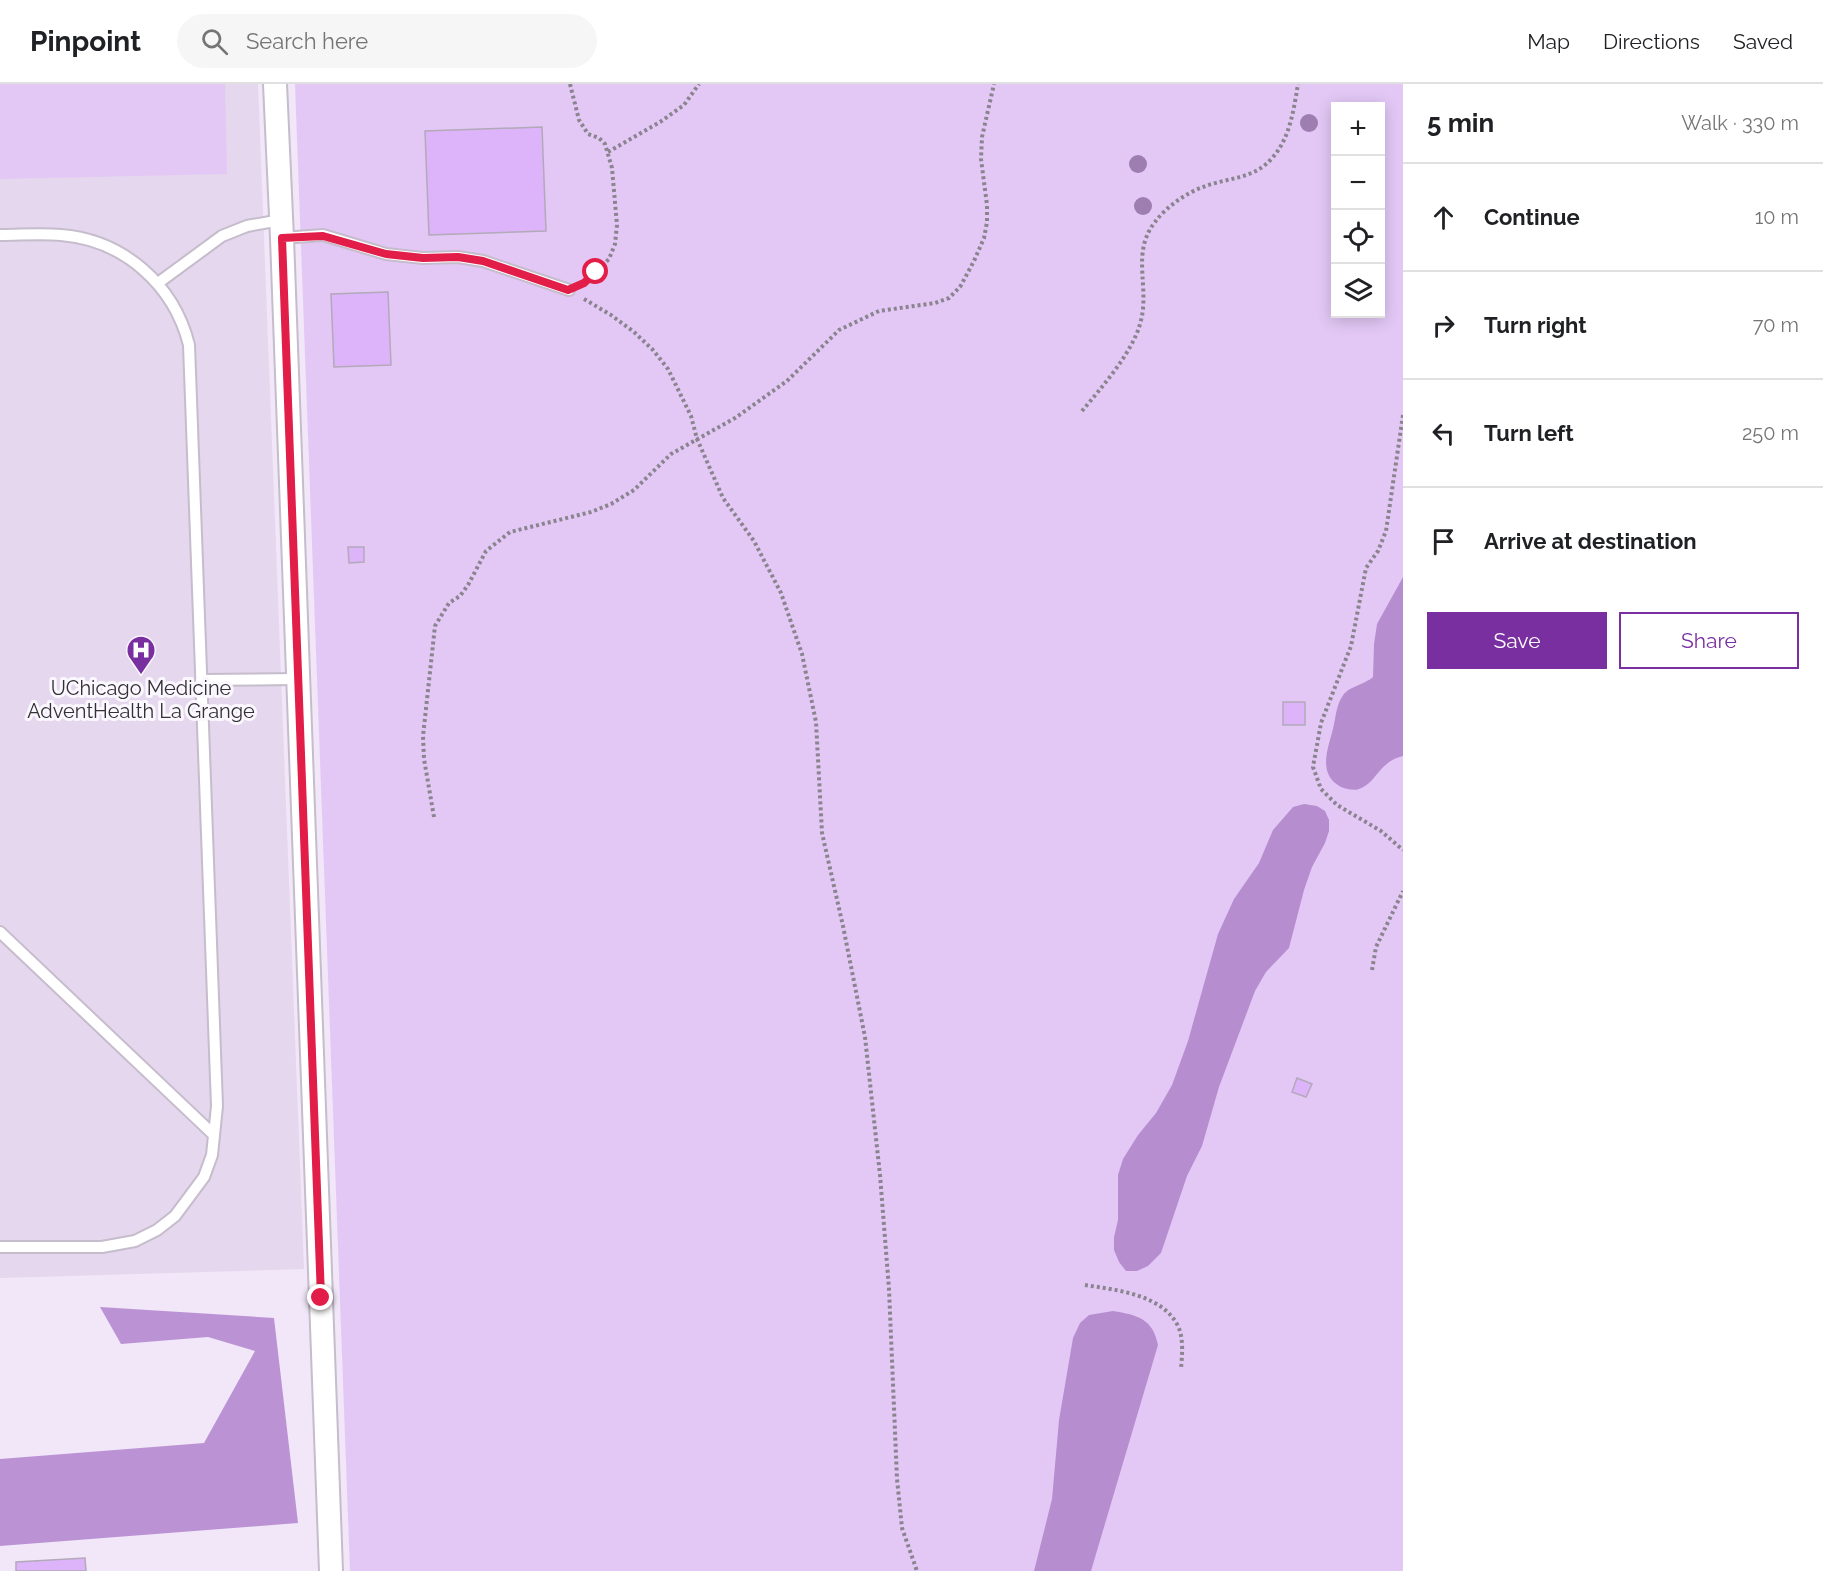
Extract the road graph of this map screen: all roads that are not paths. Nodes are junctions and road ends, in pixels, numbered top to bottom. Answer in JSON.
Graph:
{"nodes":[{"id":1,"x":275,"y":84,"type":"edge"},
{"id":2,"x":282,"y":229,"type":"junction"},
{"id":3,"x":0,"y":235,"type":"edge"},
{"id":4,"x":158,"y":283,"type":"junction"},
{"id":5,"x":568,"y":290,"type":"road end"},
{"id":6,"x":298,"y":679,"type":"junction"},
{"id":7,"x":201,"y":680,"type":"junction"},
{"id":8,"x":0,"y":932,"type":"edge"},
{"id":9,"x":214,"y":1135,"type":"junction"},
{"id":10,"x":0,"y":1247,"type":"edge"},
{"id":11,"x":331,"y":1571,"type":"edge"}],
"edges":[{"from":1,"to":2,"type":"street"},
{"from":2,"to":4,"type":"lane"},
{"from":2,"to":5,"type":"lane"},
{"from":2,"to":6,"type":"street"},
{"from":3,"to":4,"type":"lane"},
{"from":4,"to":7,"type":"lane"},
{"from":6,"to":7,"type":"lane"},
{"from":6,"to":11,"type":"street"},
{"from":7,"to":9,"type":"lane"},
{"from":8,"to":9,"type":"lane"},
{"from":9,"to":10,"type":"lane"}]}
